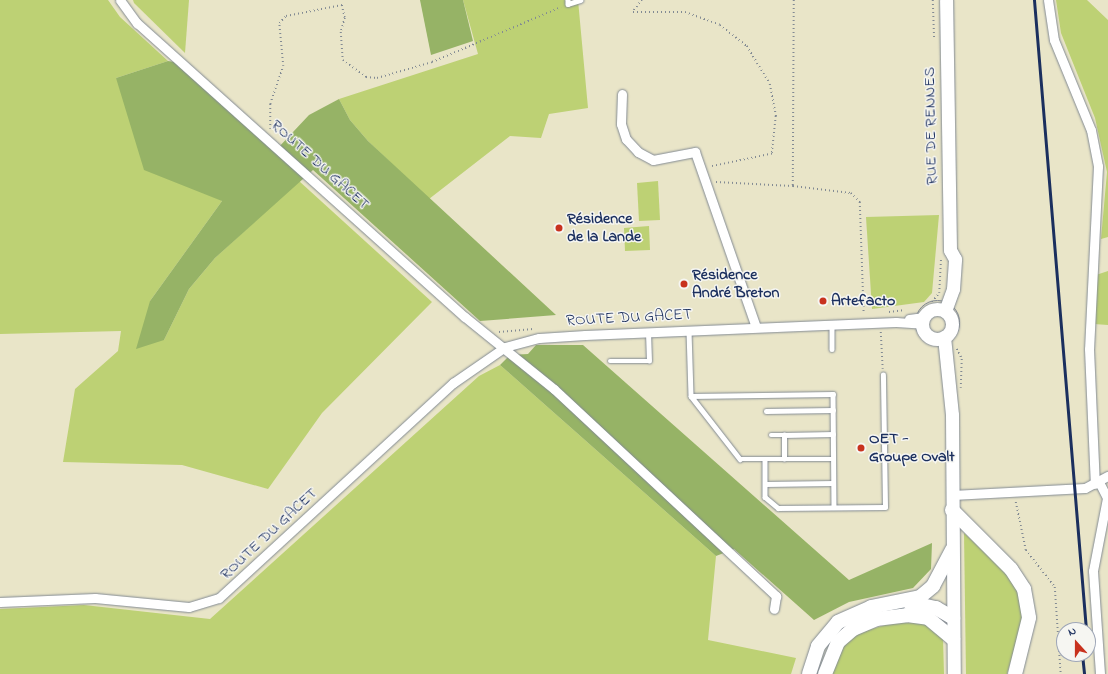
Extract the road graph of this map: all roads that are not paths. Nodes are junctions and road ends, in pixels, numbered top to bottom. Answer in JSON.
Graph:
{"nodes":[{"id":1,"x":120,"y":0,"type":"edge"},
{"id":2,"x":580,"y":0,"type":"edge"},
{"id":3,"x":946,"y":0,"type":"edge"},
{"id":4,"x":1048,"y":0,"type":"edge"},
{"id":5,"x":568,"y":2,"type":"edge"},
{"id":6,"x":622,"y":94,"type":"dead end"},
{"id":7,"x":942,"y":307,"type":"junction"},
{"id":8,"x":923,"y":316,"type":"junction"},
{"id":9,"x":832,"y":324,"type":"junction"},
{"id":10,"x":756,"y":327,"type":"junction"},
{"id":11,"x":689,"y":330,"type":"junction"},
{"id":12,"x":648,"y":332,"type":"junction"},
{"id":13,"x":940,"y":341,"type":"junction"},
{"id":14,"x":505,"y":347,"type":"junction"},
{"id":15,"x":832,"y":349,"type":"dead end"},
{"id":16,"x":610,"y":362,"type":"dead end"},
{"id":17,"x":883,"y":375,"type":"road end"},
{"id":18,"x":691,"y":396,"type":"junction"},
{"id":19,"x":833,"y":410,"type":"junction"},
{"id":20,"x":766,"y":411,"type":"dead end"},
{"id":21,"x":833,"y":434,"type":"junction"},
{"id":22,"x":771,"y":435,"type":"dead end"},
{"id":23,"x":784,"y":435,"type":"junction"},
{"id":24,"x":765,"y":459,"type":"junction"},
{"id":25,"x":784,"y":459,"type":"junction"},
{"id":26,"x":833,"y":459,"type":"junction"},
{"id":27,"x":1108,"y":476,"type":"edge"},
{"id":28,"x":833,"y":483,"type":"junction"},
{"id":29,"x":1097,"y":483,"type":"junction"},
{"id":30,"x":765,"y":484,"type":"junction"},
{"id":31,"x":952,"y":495,"type":"junction"},
{"id":32,"x":834,"y":508,"type":"junction"},
{"id":33,"x":952,"y":510,"type":"junction"},
{"id":34,"x":952,"y":550,"type":"junction"},
{"id":35,"x":0,"y":602,"type":"edge"},
{"id":36,"x":909,"y":602,"type":"junction"},
{"id":37,"x":774,"y":609,"type":"dead end"},
{"id":38,"x":953,"y":618,"type":"junction"},
{"id":39,"x":953,"y":639,"type":"junction"},
{"id":40,"x":809,"y":674,"type":"edge"},
{"id":41,"x":825,"y":674,"type":"edge"},
{"id":42,"x":954,"y":674,"type":"edge"},
{"id":43,"x":1014,"y":674,"type":"edge"},
{"id":44,"x":1100,"y":674,"type":"edge"}],
"edges":[{"from":1,"to":14,"type":"street","name":"ROUTE DU GACET"},
{"from":2,"to":5,"type":"lane"},
{"from":3,"to":7,"type":"main road","name":"RUE DE RENNES"},
{"from":4,"to":29,"type":"street"},
{"from":6,"to":10,"type":"street"},
{"from":7,"to":8,"type":"main road"},
{"from":7,"to":13,"type":"main road","name":"RUE DE RENNES"},
{"from":8,"to":9,"type":"street","name":"ROUTE DU GACET"},
{"from":8,"to":13,"type":"main road"},
{"from":9,"to":10,"type":"street","name":"ROUTE DU GACET"},
{"from":9,"to":15,"type":"lane"},
{"from":10,"to":11,"type":"street","name":"ROUTE DU GACET"},
{"from":11,"to":12,"type":"street","name":"ROUTE DU GACET"},
{"from":11,"to":18,"type":"lane"},
{"from":12,"to":14,"type":"street","name":"ROUTE DU GACET"},
{"from":12,"to":16,"type":"lane"},
{"from":13,"to":31,"type":"main road","name":"RUE DE RENNES"},
{"from":14,"to":35,"type":"street","name":"ROUTE DU GACET"},
{"from":14,"to":37,"type":"street"},
{"from":17,"to":32,"type":"lane"},
{"from":18,"to":19,"type":"lane"},
{"from":18,"to":24,"type":"lane"},
{"from":19,"to":20,"type":"lane"},
{"from":19,"to":21,"type":"lane"},
{"from":21,"to":23,"type":"lane"},
{"from":21,"to":26,"type":"lane"},
{"from":22,"to":23,"type":"lane"},
{"from":23,"to":25,"type":"lane"},
{"from":24,"to":25,"type":"lane"},
{"from":24,"to":30,"type":"lane"},
{"from":25,"to":26,"type":"lane"},
{"from":26,"to":28,"type":"lane"},
{"from":27,"to":29,"type":"street"},
{"from":28,"to":30,"type":"lane"},
{"from":28,"to":32,"type":"lane"},
{"from":29,"to":31,"type":"street"},
{"from":29,"to":44,"type":"street"},
{"from":30,"to":32,"type":"lane"},
{"from":31,"to":33,"type":"main road","name":"RUE DE RENNES"},
{"from":33,"to":34,"type":"main road","name":"RUE DE RENNES"},
{"from":33,"to":43,"type":"main road"},
{"from":34,"to":36,"type":"main road"},
{"from":34,"to":38,"type":"main road","name":"RUE DE RENNES"},
{"from":36,"to":38,"type":"main road"},
{"from":36,"to":40,"type":"main road"},
{"from":38,"to":39,"type":"main road","name":"RUE DE RENNES"},
{"from":39,"to":41,"type":"main road"},
{"from":39,"to":42,"type":"main road","name":"RUE DE RENNES"}]}
